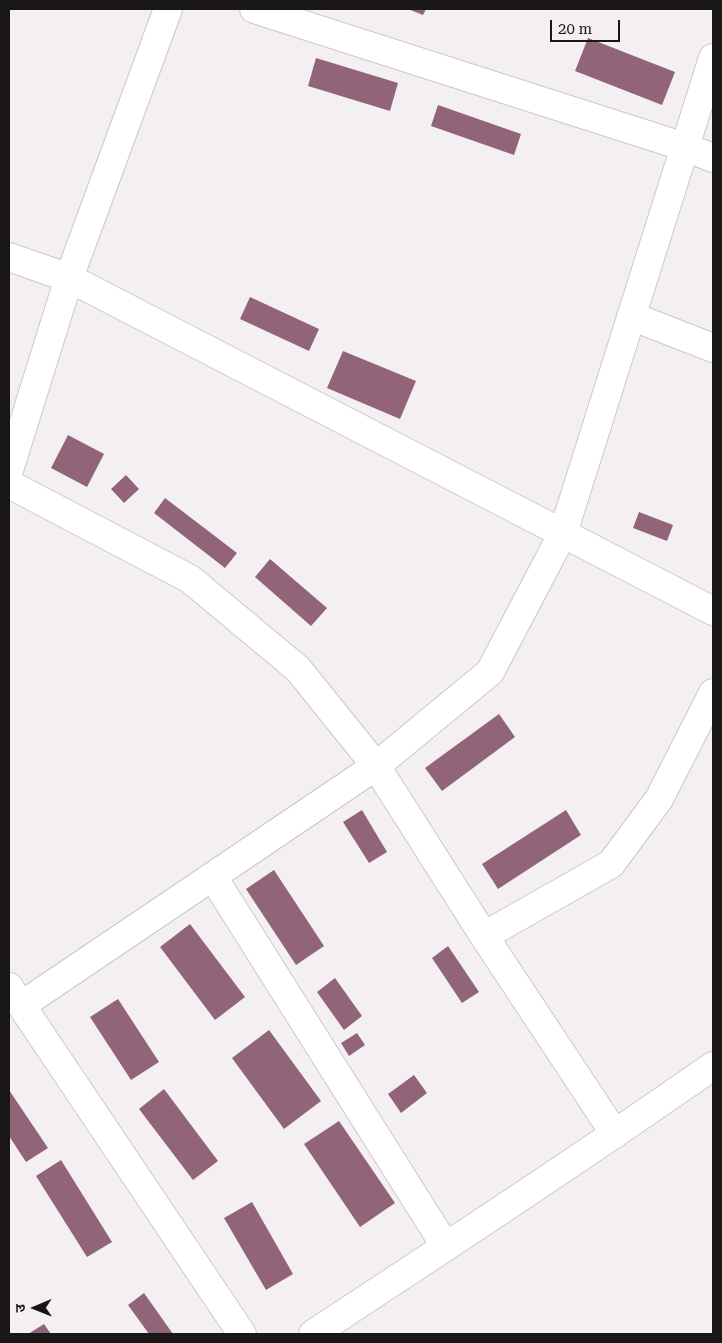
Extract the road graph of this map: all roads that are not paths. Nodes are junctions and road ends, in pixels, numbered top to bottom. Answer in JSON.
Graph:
{"nodes":[{"id":1,"x":168,"y":9,"type":"edge"},
{"id":2,"x":254,"y":9,"type":"edge"},
{"id":3,"x":713,"y":58,"type":"edge"},
{"id":4,"x":685,"y":147,"type":"junction"},
{"id":5,"x":713,"y":158,"type":"edge"},
{"id":6,"x":9,"y":256,"type":"edge"},
{"id":7,"x":69,"y":278,"type":"junction"},
{"id":8,"x":632,"y":316,"type":"junction"},
{"id":9,"x":713,"y":348,"type":"edge"},
{"id":10,"x":9,"y":470,"type":"edge"},
{"id":11,"x":9,"y":484,"type":"edge"},
{"id":12,"x":563,"y":533,"type":"junction"},
{"id":13,"x":713,"y":611,"type":"edge"},
{"id":14,"x":713,"y":693,"type":"edge"},
{"id":15,"x":376,"y":766,"type":"junction"},
{"id":16,"x":213,"y":877,"type":"junction"},
{"id":17,"x":484,"y":936,"type":"junction"},
{"id":18,"x":15,"y":996,"type":"edge"},
{"id":19,"x":713,"y":1066,"type":"edge"},
{"id":20,"x":615,"y":1134,"type":"junction"},
{"id":21,"x":446,"y":1247,"type":"junction"},
{"id":22,"x":242,"y":1334,"type":"edge"},
{"id":23,"x":312,"y":1334,"type":"edge"}],
"edges":[{"from":1,"to":7,"type":"street"},
{"from":2,"to":4,"type":"street"},
{"from":3,"to":4,"type":"street"},
{"from":4,"to":5,"type":"street"},
{"from":4,"to":8,"type":"street"},
{"from":6,"to":7,"type":"street"},
{"from":7,"to":10,"type":"street"},
{"from":7,"to":12,"type":"street"},
{"from":8,"to":9,"type":"street"},
{"from":8,"to":12,"type":"street"},
{"from":11,"to":15,"type":"street"},
{"from":12,"to":13,"type":"street"},
{"from":12,"to":15,"type":"street"},
{"from":14,"to":17,"type":"street"},
{"from":15,"to":16,"type":"street"},
{"from":15,"to":17,"type":"street"},
{"from":16,"to":18,"type":"street"},
{"from":16,"to":21,"type":"street"},
{"from":17,"to":20,"type":"street"},
{"from":18,"to":22,"type":"street"},
{"from":19,"to":20,"type":"street"},
{"from":20,"to":21,"type":"street"},
{"from":21,"to":23,"type":"street"}]}
